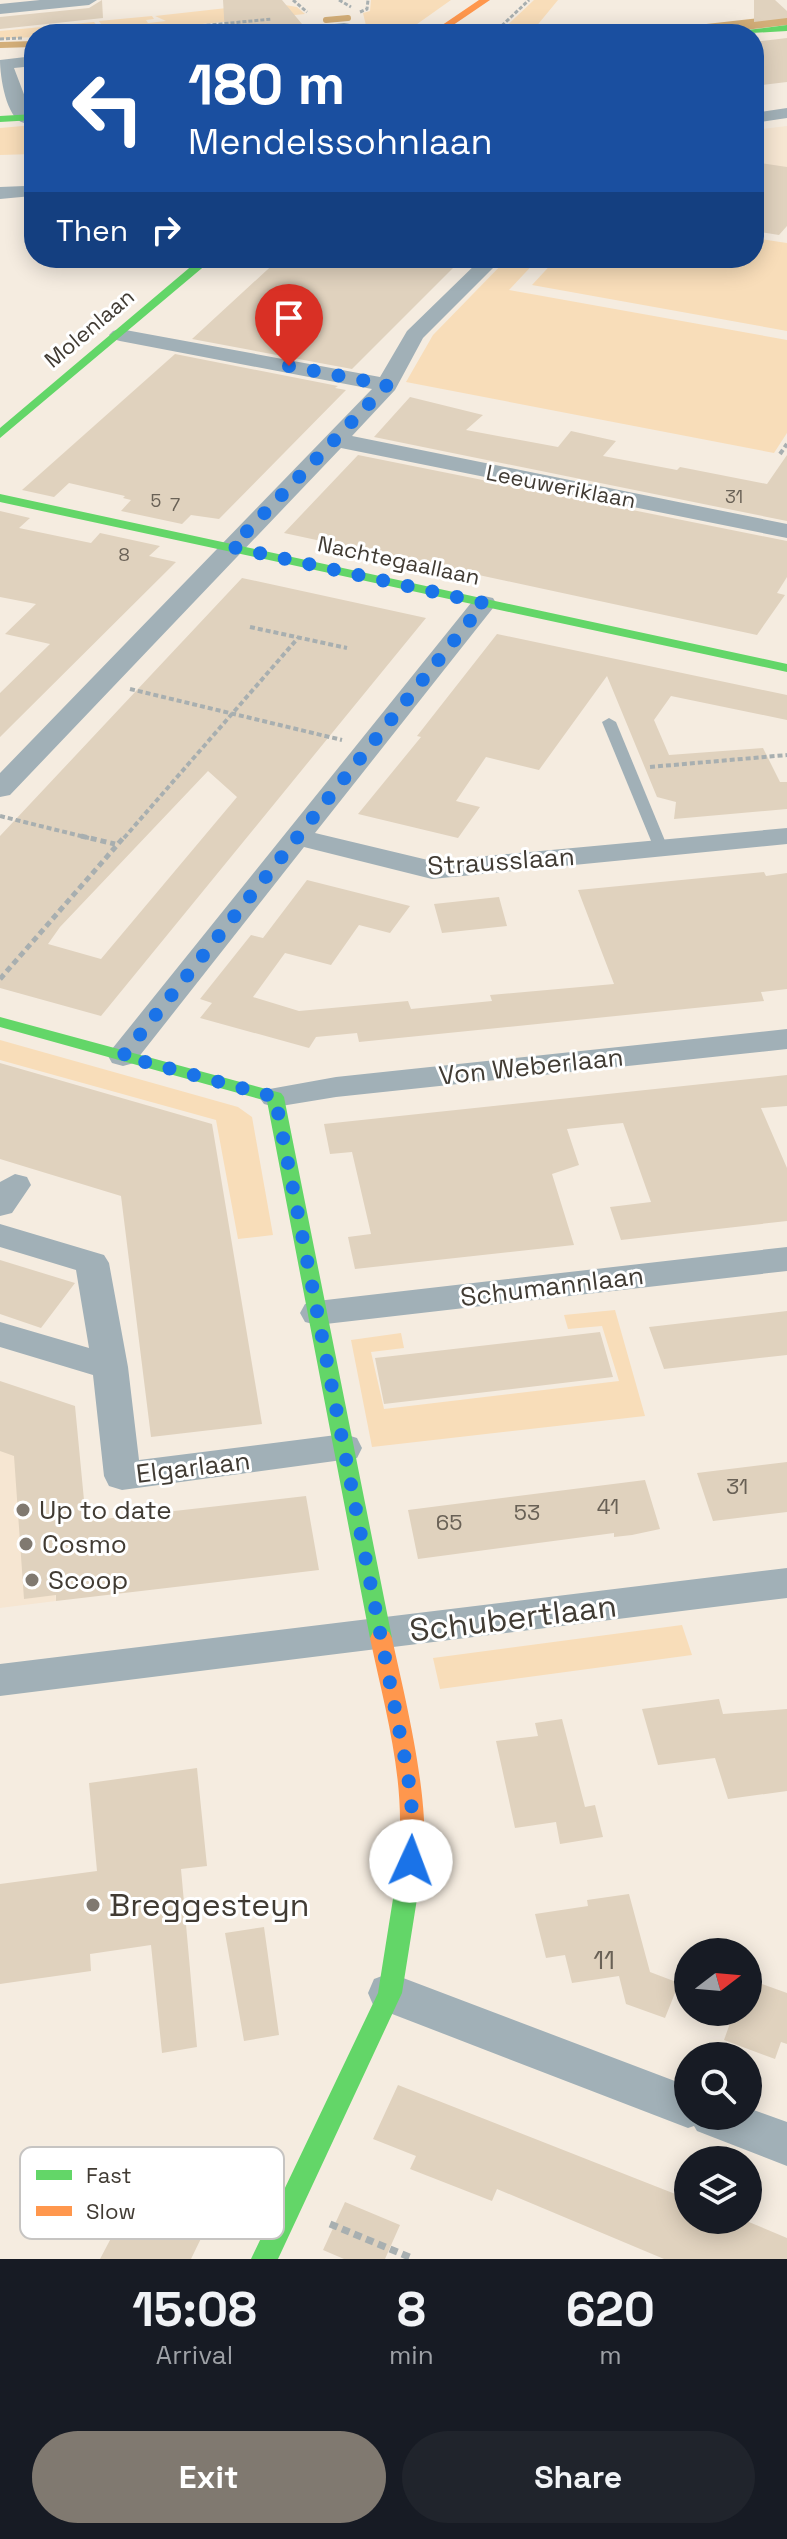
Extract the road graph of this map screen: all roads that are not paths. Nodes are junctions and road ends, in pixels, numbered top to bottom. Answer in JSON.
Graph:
{"nodes":[{"id":1,"x":89,"y":0,"type":"edge"},
{"id":2,"x":485,"y":0,"type":"edge"},
{"id":3,"x":43,"y":2,"type":"edge"},
{"id":4,"x":507,"y":3,"type":"dead end"},
{"id":5,"x":0,"y":9,"type":"edge"},
{"id":6,"x":342,"y":20,"type":"road end"},
{"id":7,"x":303,"y":24,"type":"edge"},
{"id":8,"x":449,"y":24,"type":"edge"},
{"id":9,"x":492,"y":24,"type":"edge"},
{"id":10,"x":787,"y":28,"type":"edge"},
{"id":11,"x":764,"y":31,"type":"edge"},
{"id":12,"x":24,"y":62,"type":"edge"},
{"id":13,"x":24,"y":112,"type":"edge"},
{"id":14,"x":787,"y":113,"type":"edge"},
{"id":15,"x":764,"y":116,"type":"edge"},
{"id":16,"x":0,"y":119,"type":"edge"},
{"id":17,"x":24,"y":192,"type":"edge"},
{"id":18,"x":0,"y":193,"type":"edge"},
{"id":19,"x":197,"y":268,"type":"edge"},
{"id":20,"x":483,"y":268,"type":"edge"},
{"id":21,"x":120,"y":335,"type":"junction"},
{"id":22,"x":387,"y":385,"type":"junction"},
{"id":23,"x":0,"y":434,"type":"edge"},
{"id":24,"x":336,"y":440,"type":"junction"},
{"id":25,"x":0,"y":498,"type":"edge"},
{"id":26,"x":787,"y":531,"type":"edge"},
{"id":27,"x":232,"y":547,"type":"junction"},
{"id":28,"x":484,"y":603,"type":"junction"},
{"id":29,"x":787,"y":668,"type":"edge"},
{"id":30,"x":609,"y":722,"type":"dead end"},
{"id":31,"x":0,"y":789,"type":"edge"},
{"id":32,"x":787,"y":836,"type":"edge"},
{"id":33,"x":297,"y":837,"type":"junction"},
{"id":34,"x":661,"y":848,"type":"junction"},
{"id":35,"x":0,"y":1022,"type":"edge"},
{"id":36,"x":787,"y":1039,"type":"edge"},
{"id":37,"x":123,"y":1056,"type":"junction"},
{"id":38,"x":275,"y":1097,"type":"junction"},
{"id":39,"x":0,"y":1235,"type":"edge"},
{"id":40,"x":787,"y":1259,"type":"edge"},
{"id":41,"x":317,"y":1313,"type":"junction"},
{"id":42,"x":0,"y":1334,"type":"edge"},
{"id":43,"x":110,"y":1367,"type":"junction"},
{"id":44,"x":344,"y":1448,"type":"junction"},
{"id":45,"x":787,"y":1583,"type":"edge"},
{"id":46,"x":380,"y":1634,"type":"junction"},
{"id":47,"x":0,"y":1680,"type":"edge"},
{"id":48,"x":390,"y":1993,"type":"junction"},
{"id":49,"x":674,"y":2102,"type":"edge"},
{"id":50,"x":750,"y":2130,"type":"edge"},
{"id":51,"x":787,"y":2144,"type":"edge"},
{"id":52,"x":284,"y":2217,"type":"edge"},
{"id":53,"x":274,"y":2239,"type":"edge"},
{"id":54,"x":264,"y":2259,"type":"edge"}],
"edges":[{"from":1,"to":3,"type":"street"},
{"from":2,"to":8,"type":"street"},
{"from":3,"to":5,"type":"street"},
{"from":4,"to":9,"type":"street"},
{"from":6,"to":7,"type":"street"},
{"from":10,"to":11,"type":"street"},
{"from":12,"to":13,"type":"street"},
{"from":13,"to":16,"type":"street"},
{"from":14,"to":15,"type":"street"},
{"from":17,"to":18,"type":"street"},
{"from":19,"to":21,"type":"street","name":"Molenlaan"},
{"from":20,"to":22,"type":"street"},
{"from":21,"to":22,"type":"street"},
{"from":21,"to":23,"type":"street","name":"Molenlaan"},
{"from":22,"to":24,"type":"street"},
{"from":24,"to":26,"type":"street","name":"Leeuweriklaan"},
{"from":24,"to":27,"type":"street"},
{"from":25,"to":27,"type":"street","name":"Nachtegaallaan"},
{"from":27,"to":28,"type":"street","name":"Nachtegaallaan"},
{"from":27,"to":31,"type":"street"},
{"from":28,"to":29,"type":"street","name":"Nachtegaallaan"},
{"from":28,"to":33,"type":"street"},
{"from":30,"to":34,"type":"lane"},
{"from":32,"to":34,"type":"street","name":"Strausslaan"},
{"from":33,"to":34,"type":"street","name":"Strausslaan"},
{"from":33,"to":37,"type":"street"},
{"from":35,"to":37,"type":"street"},
{"from":36,"to":38,"type":"street","name":"Von Weberlaan"},
{"from":37,"to":38,"type":"street"},
{"from":38,"to":41,"type":"street"},
{"from":39,"to":43,"type":"street"},
{"from":40,"to":41,"type":"street","name":"Schumannlaan"},
{"from":41,"to":44,"type":"street"},
{"from":42,"to":43,"type":"street"},
{"from":43,"to":44,"type":"street","name":"Elgarlaan"},
{"from":44,"to":46,"type":"street"},
{"from":45,"to":46,"type":"street","name":"Schubertlaan"},
{"from":46,"to":47,"type":"street","name":"Schubertlaan"},
{"from":46,"to":48,"type":"street"},
{"from":48,"to":49,"type":"street"},
{"from":48,"to":52,"type":"street"},
{"from":50,"to":51,"type":"street"},
{"from":53,"to":54,"type":"street"}]}
